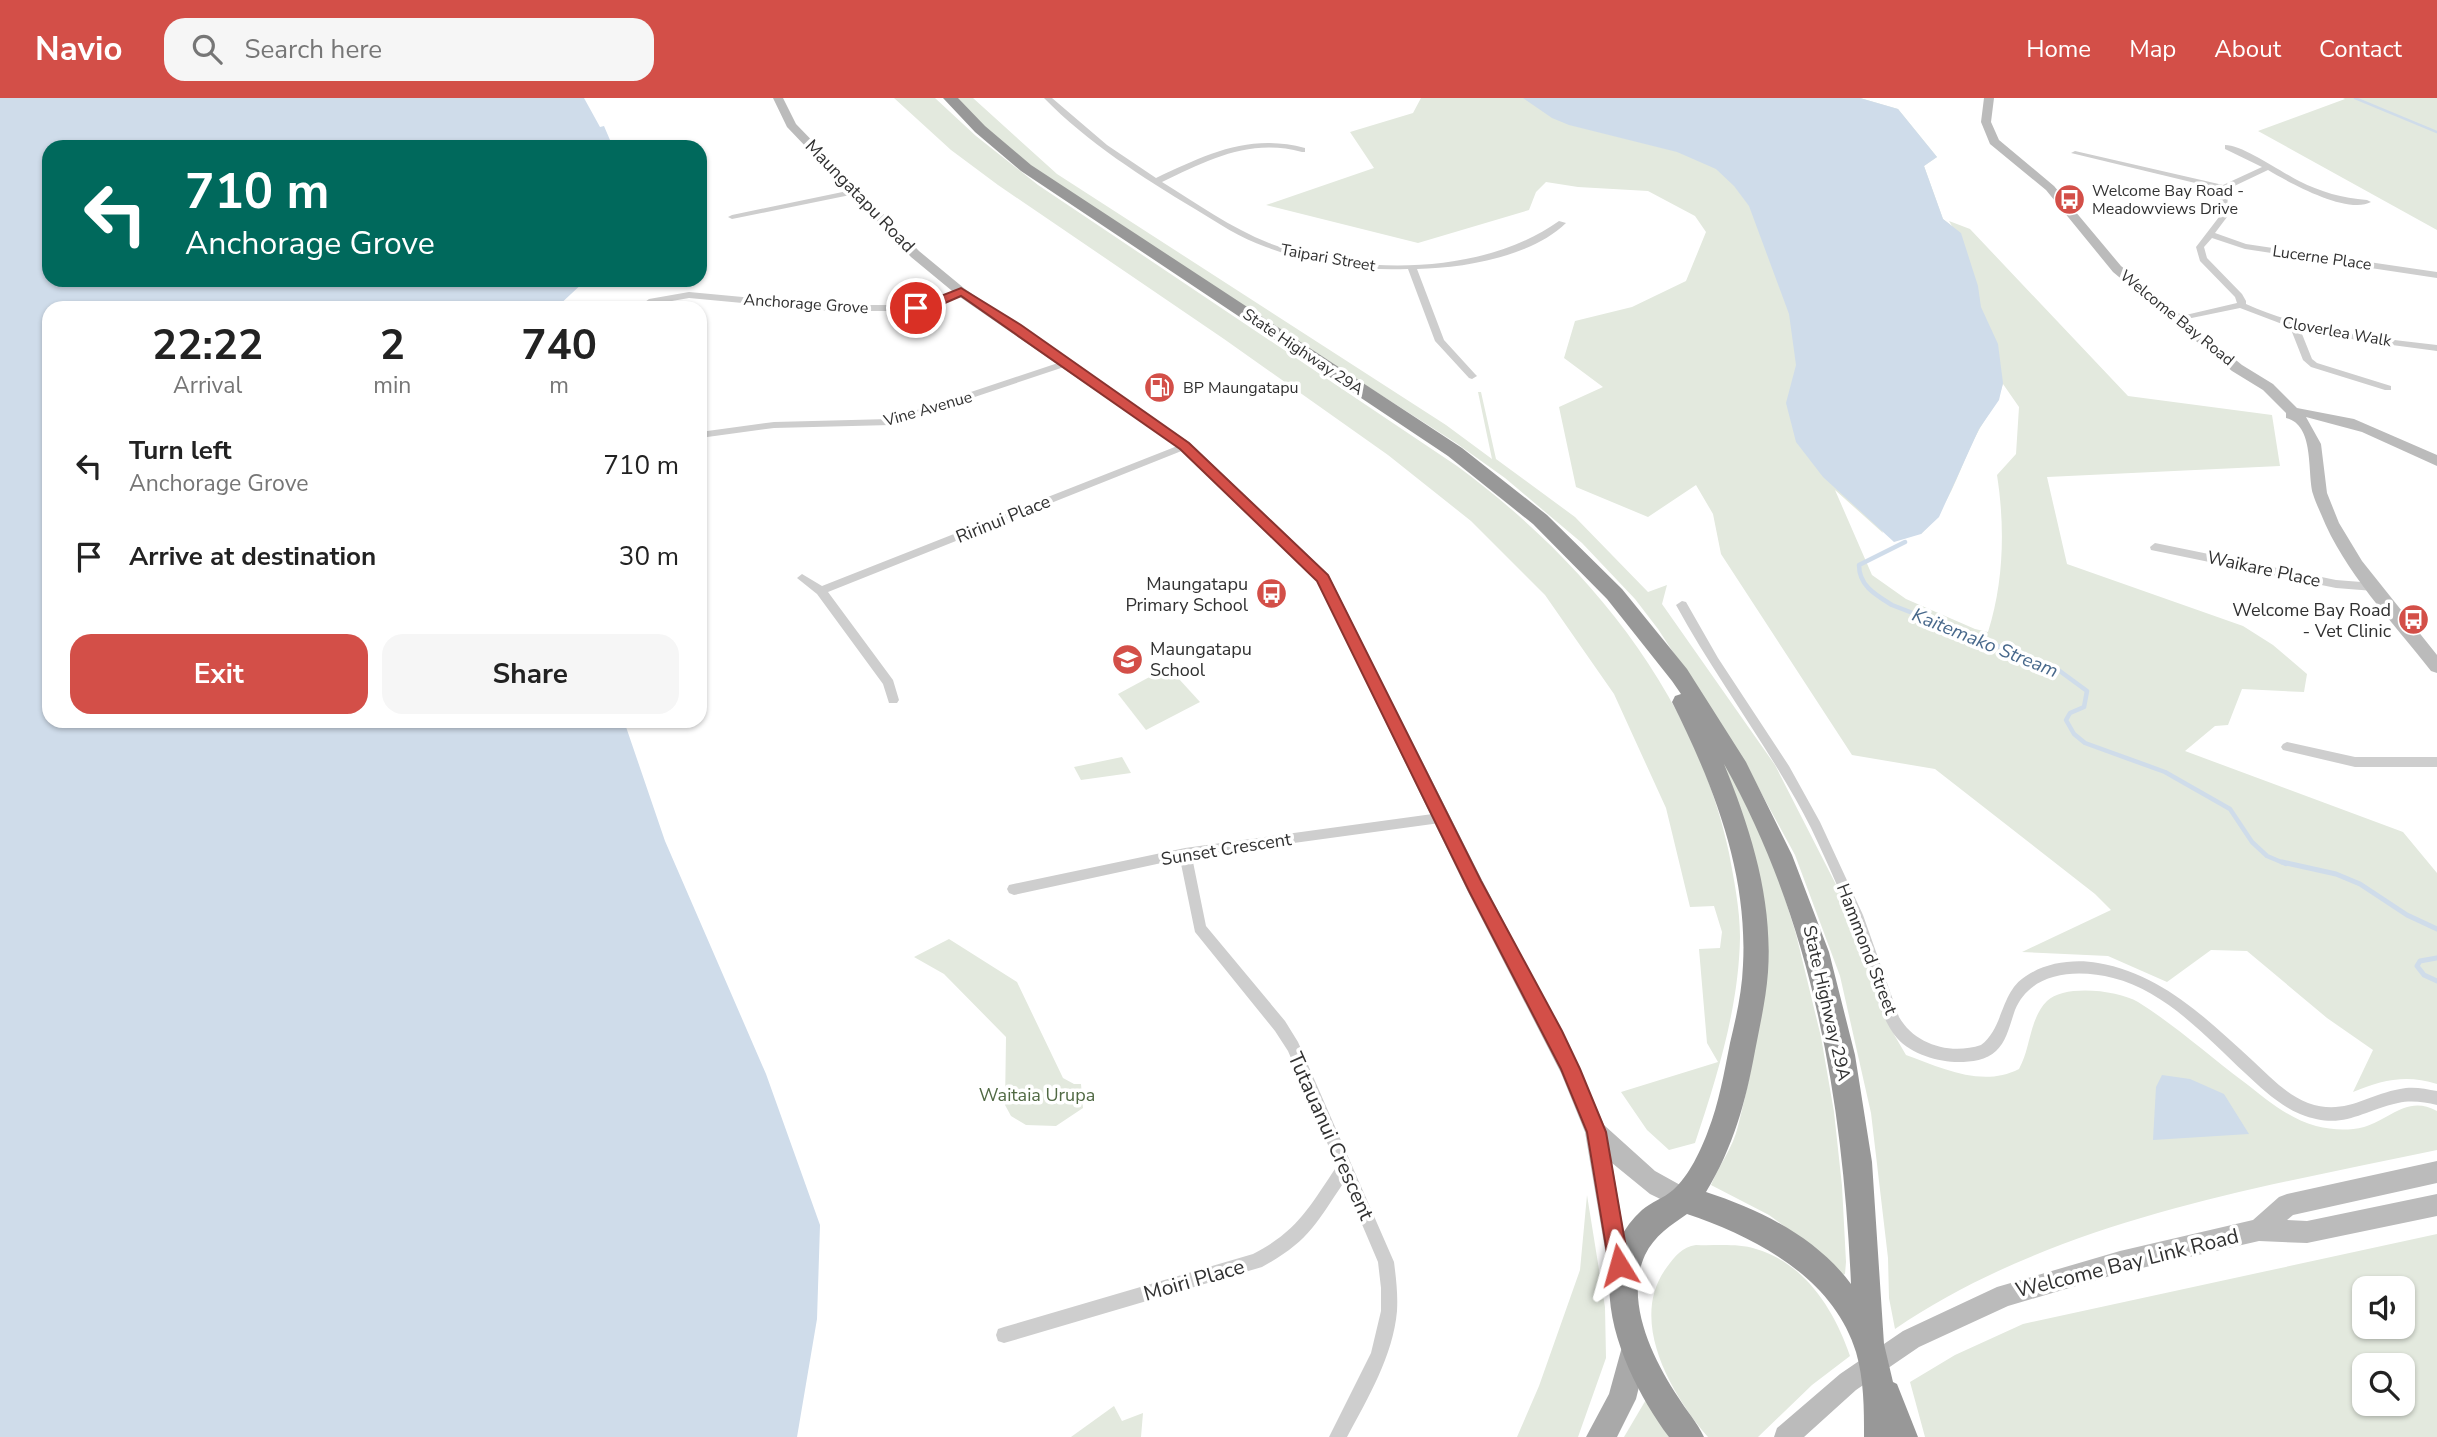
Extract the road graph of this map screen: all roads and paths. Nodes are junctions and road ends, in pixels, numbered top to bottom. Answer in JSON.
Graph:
{"nodes":[{"id":1,"x":778,"y":98,"type":"edge"},
{"id":2,"x":950,"y":98,"type":"edge"},
{"id":3,"x":1048,"y":98,"type":"edge"},
{"id":4,"x":1989,"y":98,"type":"edge"},
{"id":5,"x":2228,"y":147,"type":"dead end"},
{"id":6,"x":1302,"y":150,"type":"dead end"},
{"id":7,"x":2075,"y":153,"type":"dead end"},
{"id":8,"x":2267,"y":168,"type":"junction"},
{"id":9,"x":1157,"y":181,"type":"junction"},
{"id":10,"x":2224,"y":188,"type":"junction"},
{"id":11,"x":857,"y":191,"type":"junction"},
{"id":12,"x":2367,"y":202,"type":"dead end"},
{"id":13,"x":732,"y":217,"type":"dead end"},
{"id":14,"x":1562,"y":223,"type":"dead end"},
{"id":15,"x":2209,"y":233,"type":"junction"},
{"id":16,"x":1412,"y":268,"type":"junction"},
{"id":17,"x":2437,"y":275,"type":"edge"},
{"id":18,"x":961,"y":292,"type":"junction"},
{"id":19,"x":655,"y":301,"type":"edge"},
{"id":20,"x":2241,"y":305,"type":"junction"},
{"id":21,"x":2180,"y":319,"type":"junction"},
{"id":22,"x":2293,"y":324,"type":"junction"},
{"id":23,"x":2437,"y":348,"type":"edge"},
{"id":24,"x":1066,"y":363,"type":"junction"},
{"id":25,"x":1472,"y":376,"type":"dead end"},
{"id":26,"x":2249,"y":376,"type":"junction"},
{"id":27,"x":2268,"y":387,"type":"junction"},
{"id":28,"x":2388,"y":388,"type":"dead end"},
{"id":29,"x":2333,"y":416,"type":"junction"},
{"id":30,"x":2295,"y":418,"type":"junction"},
{"id":31,"x":707,"y":434,"type":"edge"},
{"id":32,"x":2374,"y":434,"type":"junction"},
{"id":33,"x":1185,"y":446,"type":"junction"},
{"id":34,"x":2437,"y":461,"type":"edge"},
{"id":35,"x":2155,"y":547,"type":"dead end"},
{"id":36,"x":802,"y":578,"type":"dead end"},
{"id":37,"x":2374,"y":587,"type":"junction"},
{"id":38,"x":821,"y":591,"type":"junction"},
{"id":39,"x":1682,"y":605,"type":"dead end"},
{"id":40,"x":1640,"y":626,"type":"junction"},
{"id":41,"x":2437,"y":667,"type":"edge"},
{"id":42,"x":893,"y":700,"type":"dead end"},
{"id":43,"x":2287,"y":747,"type":"dead end"},
{"id":44,"x":2437,"y":762,"type":"edge"},
{"id":45,"x":1440,"y":818,"type":"junction"},
{"id":46,"x":1185,"y":853,"type":"junction"},
{"id":47,"x":1014,"y":889,"type":"dead end"},
{"id":48,"x":2437,"y":1098,"type":"edge"},
{"id":49,"x":1597,"y":1132,"type":"junction"},
{"id":50,"x":1344,"y":1168,"type":"junction"},
{"id":51,"x":2437,"y":1172,"type":"edge"},
{"id":52,"x":1684,"y":1199,"type":"junction"},
{"id":53,"x":2437,"y":1205,"type":"edge"},
{"id":54,"x":2259,"y":1230,"type":"junction"},
{"id":55,"x":1623,"y":1290,"type":"junction"},
{"id":56,"x":1004,"y":1335,"type":"dead end"},
{"id":57,"x":1869,"y":1342,"type":"junction"},
{"id":58,"x":1635,"y":1346,"type":"junction"},
{"id":59,"x":1883,"y":1396,"type":"junction"},
{"id":60,"x":1338,"y":1437,"type":"edge"},
{"id":61,"x":1601,"y":1437,"type":"edge"},
{"id":62,"x":1688,"y":1437,"type":"edge"},
{"id":63,"x":1786,"y":1437,"type":"edge"},
{"id":64,"x":1880,"y":1437,"type":"edge"},
{"id":65,"x":1902,"y":1437,"type":"edge"}],
"edges":[{"from":1,"to":11,"type":"street","name":"Maungatapu Road"},
{"from":2,"to":40,"type":"highway","name":"State Highway 29A"},
{"from":3,"to":9,"type":"street","name":"Taipari Street"},
{"from":4,"to":21,"type":"street","name":"Welcome Bay Road"},
{"from":5,"to":8,"type":"street"},
{"from":6,"to":9,"type":"street"},
{"from":7,"to":10,"type":"street"},
{"from":8,"to":10,"type":"street"},
{"from":8,"to":12,"type":"street"},
{"from":9,"to":16,"type":"street","name":"Taipari Street"},
{"from":10,"to":15,"type":"street"},
{"from":11,"to":13,"type":"street"},
{"from":11,"to":18,"type":"street","name":"Maungatapu Road"},
{"from":14,"to":16,"type":"street","name":"Taipari Street"},
{"from":15,"to":17,"type":"street","name":"Lucerne Place"},
{"from":15,"to":20,"type":"street"},
{"from":16,"to":25,"type":"street"},
{"from":18,"to":19,"type":"street","name":"Anchorage Grove"},
{"from":18,"to":24,"type":"street","name":"Maungatapu Road"},
{"from":20,"to":21,"type":"street"},
{"from":20,"to":22,"type":"street","name":"Cloverlea Walk"},
{"from":21,"to":26,"type":"street","name":"Welcome Bay Road"},
{"from":22,"to":23,"type":"street","name":"Cloverlea Walk"},
{"from":22,"to":28,"type":"street"},
{"from":24,"to":31,"type":"street","name":"Vine Avenue"},
{"from":24,"to":33,"type":"street","name":"Maungatapu Road"},
{"from":26,"to":27,"type":"street","name":"Welcome Bay Road"},
{"from":26,"to":30,"type":"street","name":"Welcome Bay Road"},
{"from":27,"to":29,"type":"street"},
{"from":27,"to":30,"type":"street","name":"Welcome Bay Road"},
{"from":29,"to":30,"type":"street"},
{"from":29,"to":32,"type":"street"},
{"from":30,"to":32,"type":"street"},
{"from":30,"to":37,"type":"street","name":"Welcome Bay Road"},
{"from":32,"to":34,"type":"street"},
{"from":33,"to":38,"type":"street","name":"Ririnui Place"},
{"from":33,"to":45,"type":"street","name":"Maungatapu Road"},
{"from":35,"to":37,"type":"street","name":"Waikare Place"},
{"from":36,"to":38,"type":"street"},
{"from":37,"to":41,"type":"street","name":"Welcome Bay Road"},
{"from":38,"to":42,"type":"street"},
{"from":39,"to":48,"type":"street","name":"Hammond Street"},
{"from":40,"to":52,"type":"highway","name":"State Highway 29A"},
{"from":40,"to":57,"type":"highway","name":"State Highway 29A"},
{"from":43,"to":44,"type":"street"},
{"from":45,"to":46,"type":"street","name":"Sunset Crescent"},
{"from":45,"to":49,"type":"street","name":"Maungatapu Road"},
{"from":46,"to":47,"type":"street","name":"Sunset Crescent"},
{"from":46,"to":50,"type":"street","name":"Tutauanui Crescent"},
{"from":49,"to":52,"type":"street","name":"Maungatapu Road"},
{"from":49,"to":55,"type":"street","name":"Maungatapu Road"},
{"from":50,"to":56,"type":"street","name":"Moiri Place"},
{"from":50,"to":60,"type":"street","name":"Tutauanui Crescent"},
{"from":51,"to":54,"type":"street","name":"Welcome Bay Link Road"},
{"from":52,"to":55,"type":"highway","name":"State Highway 29A"},
{"from":52,"to":57,"type":"highway"},
{"from":53,"to":54,"type":"street","name":"Welcome Bay Link Road"},
{"from":54,"to":63,"type":"street","name":"Welcome Bay Link Road"},
{"from":55,"to":58,"type":"highway","name":"State Highway 29A"},
{"from":57,"to":59,"type":"highway"},
{"from":58,"to":61,"type":"main road"},
{"from":58,"to":62,"type":"highway","name":"State Highway 29A"},
{"from":59,"to":64,"type":"highway"},
{"from":59,"to":65,"type":"highway"}]}
